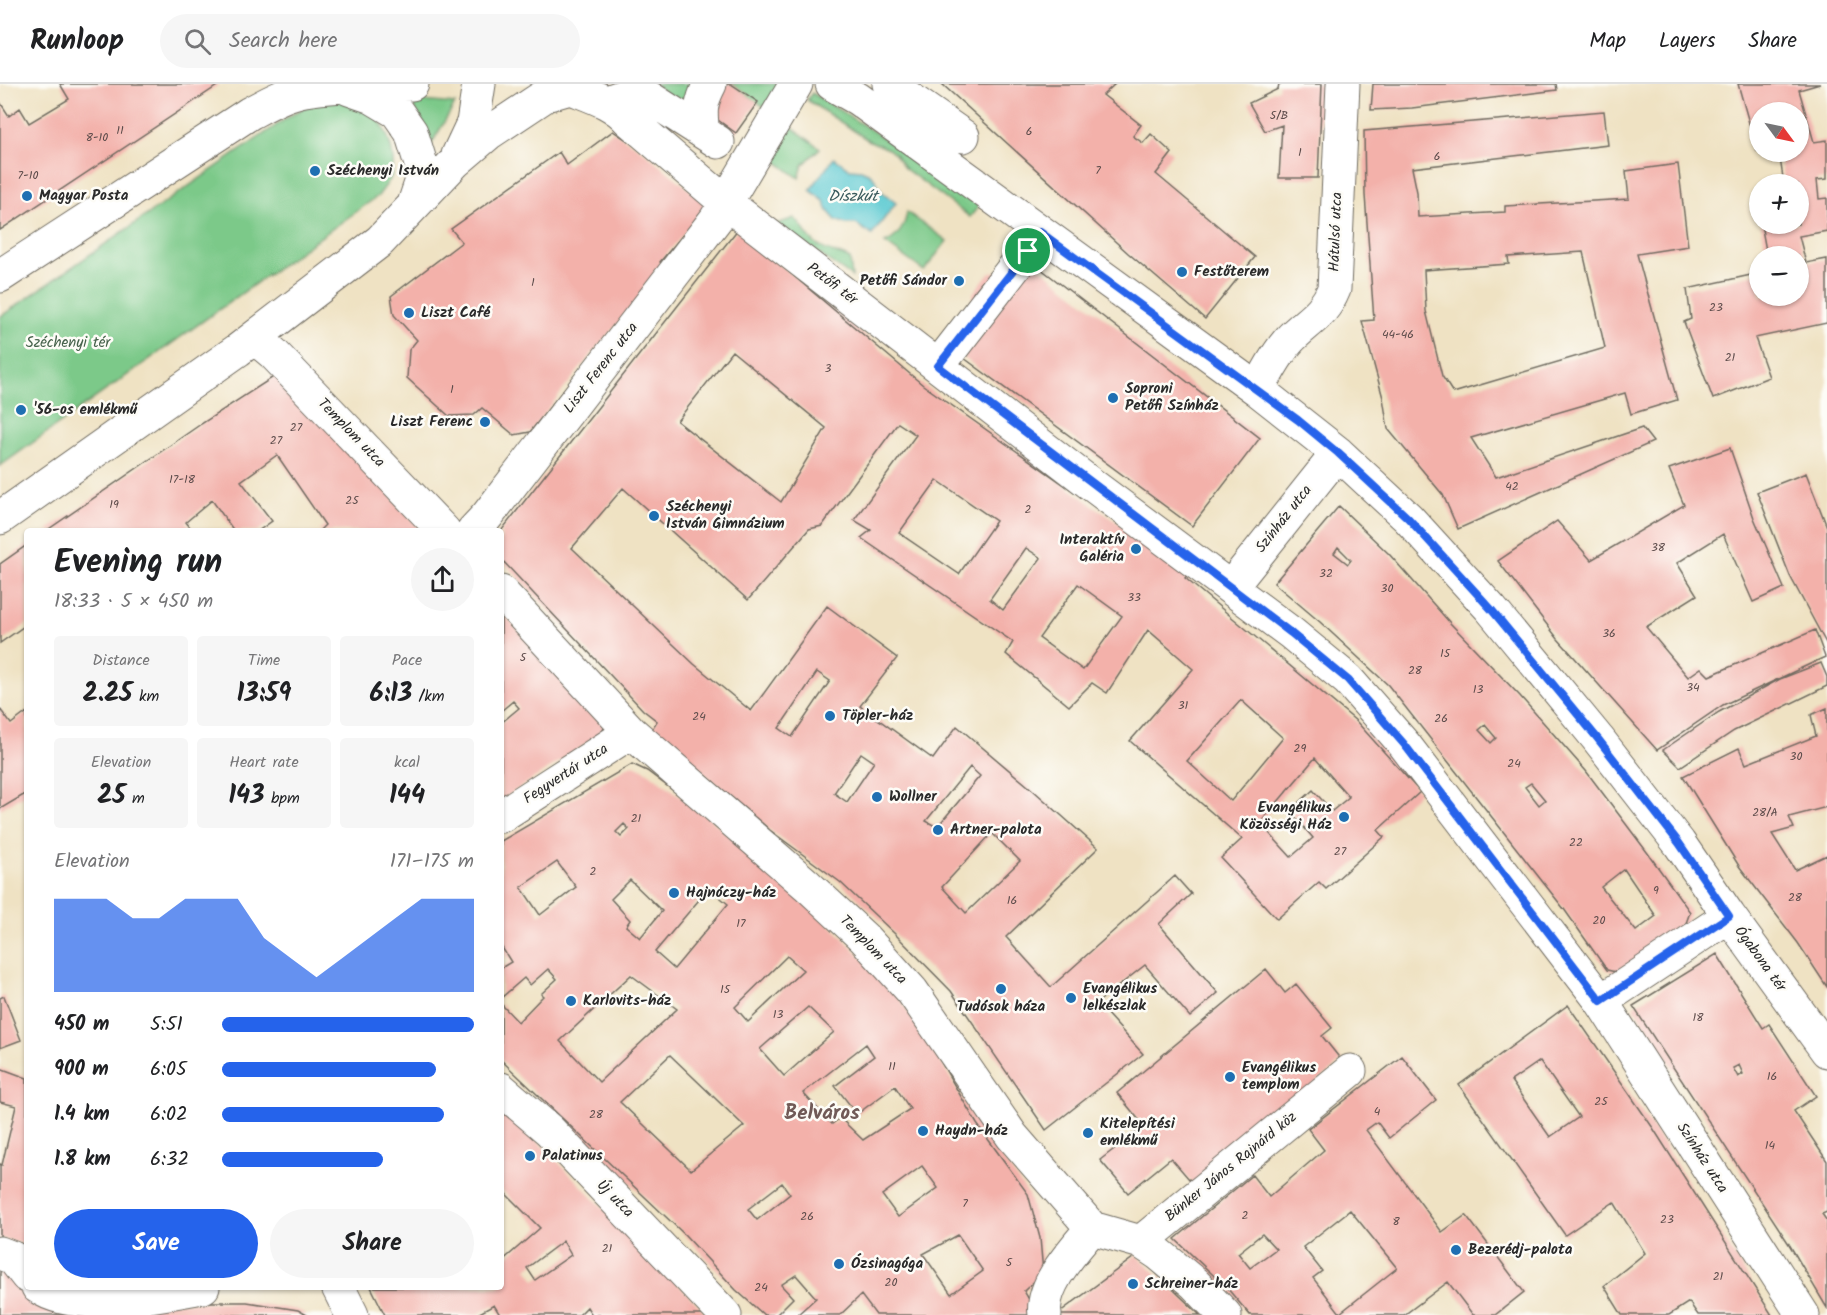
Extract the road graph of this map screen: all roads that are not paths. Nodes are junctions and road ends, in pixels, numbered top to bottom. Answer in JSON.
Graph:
{"nodes":[{"id":1,"x":412,"y":84,"type":"edge"},
{"id":2,"x":479,"y":84,"type":"edge"},
{"id":3,"x":710,"y":84,"type":"edge"},
{"id":4,"x":795,"y":84,"type":"edge"},
{"id":5,"x":832,"y":84,"type":"edge"},
{"id":6,"x":889,"y":84,"type":"edge"},
{"id":7,"x":1342,"y":84,"type":"edge"},
{"id":8,"x":340,"y":85,"type":"edge"},
{"id":9,"x":587,"y":91,"type":"edge"},
{"id":10,"x":963,"y":136,"type":"dead end"},
{"id":11,"x":454,"y":162,"type":"junction"},
{"id":12,"x":725,"y":202,"type":"junction"},
{"id":13,"x":414,"y":204,"type":"junction"},
{"id":14,"x":1040,"y":232,"type":"junction"},
{"id":15,"x":0,"y":276,"type":"edge"},
{"id":16,"x":255,"y":338,"type":"junction"},
{"id":17,"x":938,"y":366,"type":"junction"},
{"id":18,"x":1258,"y":390,"type":"junction"},
{"id":19,"x":1338,"y":453,"type":"junction"},
{"id":20,"x":1091,"y":484,"type":"joint"},
{"id":21,"x":0,"y":518,"type":"edge"},
{"id":22,"x":441,"y":528,"type":"edge"},
{"id":23,"x":476,"y":528,"type":"edge"},
{"id":24,"x":1230,"y":587,"type":"junction"},
{"id":25,"x":504,"y":595,"type":"edge"},
{"id":26,"x":631,"y":732,"type":"junction"},
{"id":27,"x":504,"y":814,"type":"edge"},
{"id":28,"x":1729,"y":916,"type":"junction"},
{"id":29,"x":1601,"y":1001,"type":"junction"},
{"id":30,"x":1827,"y":1051,"type":"edge"},
{"id":31,"x":1350,"y":1071,"type":"dead end"},
{"id":32,"x":504,"y":1092,"type":"edge"},
{"id":33,"x":1092,"y":1228,"type":"junction"},
{"id":34,"x":1141,"y":1242,"type":"junction"},
{"id":35,"x":0,"y":1253,"type":"edge"},
{"id":36,"x":24,"y":1272,"type":"edge"},
{"id":37,"x":42,"y":1290,"type":"edge"},
{"id":38,"x":182,"y":1290,"type":"edge"},
{"id":39,"x":340,"y":1290,"type":"edge"},
{"id":40,"x":352,"y":1315,"type":"edge"},
{"id":41,"x":725,"y":1315,"type":"edge"},
{"id":42,"x":1045,"y":1315,"type":"edge"},
{"id":43,"x":1225,"y":1315,"type":"edge"},
{"id":44,"x":1803,"y":1315,"type":"edge"}],
"edges":[{"from":1,"to":8,"type":"street"},
{"from":2,"to":11,"type":"street"},
{"from":3,"to":9,"type":"street"},
{"from":4,"to":12,"type":"street"},
{"from":5,"to":14,"type":"street"},
{"from":6,"to":10,"type":"street"},
{"from":7,"to":18,"type":"street","name":"Hátulsó utca"},
{"from":8,"to":13,"type":"street"},
{"from":8,"to":15,"type":"street"},
{"from":9,"to":11,"type":"street"},
{"from":9,"to":12,"type":"street","name":"Petőfi tér"},
{"from":11,"to":13,"type":"street"},
{"from":12,"to":17,"type":"street","name":"Petőfi tér"},
{"from":12,"to":23,"type":"street","name":"Liszt Ferenc utca"},
{"from":13,"to":16,"type":"street"},
{"from":14,"to":17,"type":"street"},
{"from":14,"to":18,"type":"street"},
{"from":16,"to":21,"type":"street"},
{"from":16,"to":22,"type":"street","name":"Templom utca"},
{"from":17,"to":20,"type":"street","name":"Petőfi tér"},
{"from":18,"to":19,"type":"street","name":"Ógabona tér"},
{"from":19,"to":24,"type":"street","name":"Színház utca"},
{"from":19,"to":28,"type":"street","name":"Ógabona tér"},
{"from":20,"to":24,"type":"street","name":"Színház utca"},
{"from":24,"to":29,"type":"street","name":"Színház utca"},
{"from":25,"to":26,"type":"street","name":"Templom utca"},
{"from":26,"to":27,"type":"street","name":"Fegyvertár utca"},
{"from":26,"to":33,"type":"street","name":"Templom utca"},
{"from":28,"to":29,"type":"street"},
{"from":28,"to":30,"type":"street","name":"Ógabona tér"},
{"from":29,"to":44,"type":"street","name":"Színház utca"},
{"from":31,"to":34,"type":"street","name":"Bünker János Rajnárd köz"},
{"from":32,"to":41,"type":"street","name":"Új utca"},
{"from":33,"to":34,"type":"street"},
{"from":33,"to":42,"type":"street"},
{"from":34,"to":43,"type":"street"},
{"from":35,"to":36,"type":"street"},
{"from":37,"to":38,"type":"street"},
{"from":39,"to":40,"type":"street"}]}
